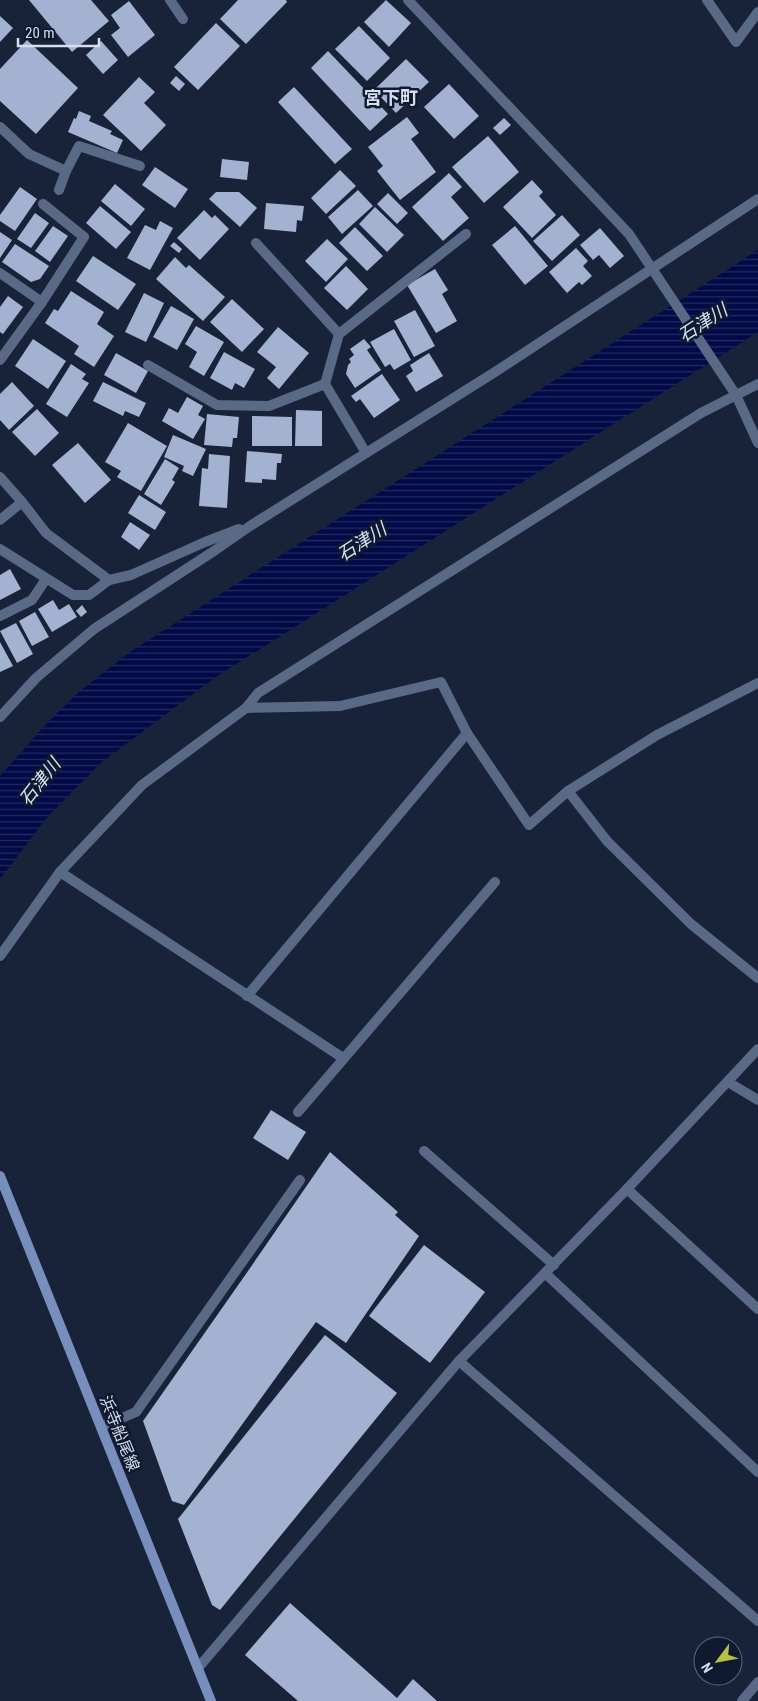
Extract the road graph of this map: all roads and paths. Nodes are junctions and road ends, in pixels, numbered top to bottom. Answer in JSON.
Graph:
{"nodes":[{"id":1,"x":170,"y":0,"type":"edge"},
{"id":2,"x":408,"y":0,"type":"edge"},
{"id":3,"x":707,"y":0,"type":"edge"},
{"id":4,"x":758,"y":12,"type":"edge"},
{"id":5,"x":183,"y":19,"type":"dead end"},
{"id":6,"x":0,"y":127,"type":"edge"},
{"id":7,"x":140,"y":166,"type":"dead end"},
{"id":8,"x":66,"y":171,"type":"junction"},
{"id":9,"x":59,"y":190,"type":"dead end"},
{"id":10,"x":758,"y":199,"type":"edge"},
{"id":11,"x":42,"y":204,"type":"dead end"},
{"id":12,"x":466,"y":234,"type":"dead end"},
{"id":13,"x":256,"y":243,"type":"dead end"},
{"id":14,"x":652,"y":268,"type":"junction"},
{"id":15,"x":0,"y":274,"type":"edge"},
{"id":16,"x":42,"y":302,"type":"junction"},
{"id":17,"x":339,"y":334,"type":"junction"},
{"id":18,"x":0,"y":360,"type":"edge"},
{"id":19,"x":148,"y":365,"type":"dead end"},
{"id":20,"x":324,"y":384,"type":"junction"},
{"id":21,"x":758,"y":384,"type":"edge"},
{"id":22,"x":736,"y":395,"type":"junction"},
{"id":23,"x":758,"y":443,"type":"edge"},
{"id":24,"x":366,"y":453,"type":"junction"},
{"id":25,"x":0,"y":477,"type":"edge"},
{"id":26,"x":22,"y":502,"type":"junction"},
{"id":27,"x":0,"y":520,"type":"edge"},
{"id":28,"x":250,"y":526,"type":"junction"},
{"id":29,"x":0,"y":549,"type":"edge"},
{"id":30,"x":46,"y":579,"type":"junction"},
{"id":31,"x":109,"y":580,"type":"junction"},
{"id":32,"x":0,"y":616,"type":"edge"},
{"id":33,"x":758,"y":682,"type":"edge"},
{"id":34,"x":246,"y":708,"type":"junction"},
{"id":35,"x":0,"y":717,"type":"edge"},
{"id":36,"x":467,"y":733,"type":"junction"},
{"id":37,"x":568,"y":791,"type":"junction"},
{"id":38,"x":60,"y":872,"type":"junction"},
{"id":39,"x":495,"y":882,"type":"dead end"},
{"id":40,"x":0,"y":956,"type":"edge"},
{"id":41,"x":758,"y":978,"type":"edge"},
{"id":42,"x":247,"y":996,"type":"junction"},
{"id":43,"x":758,"y":1049,"type":"edge"},
{"id":44,"x":342,"y":1058,"type":"junction"},
{"id":45,"x":728,"y":1082,"type":"junction"},
{"id":46,"x":758,"y":1100,"type":"edge"},
{"id":47,"x":298,"y":1112,"type":"dead end"},
{"id":48,"x":424,"y":1151,"type":"dead end"},
{"id":49,"x":0,"y":1176,"type":"edge"},
{"id":50,"x":300,"y":1180,"type":"dead end"},
{"id":51,"x":627,"y":1189,"type":"junction"},
{"id":52,"x":554,"y":1265,"type":"junction"},
{"id":53,"x":545,"y":1273,"type":"junction"},
{"id":54,"x":758,"y":1309,"type":"edge"},
{"id":55,"x":459,"y":1361,"type":"junction"},
{"id":56,"x":101,"y":1427,"type":"junction"},
{"id":57,"x":758,"y":1472,"type":"edge"},
{"id":58,"x":758,"y":1621,"type":"edge"},
{"id":59,"x":198,"y":1668,"type":"junction"},
{"id":60,"x":758,"y":1682,"type":"edge"},
{"id":61,"x":210,"y":1701,"type":"edge"},
{"id":62,"x":742,"y":1701,"type":"edge"}],
"edges":[{"from":1,"to":5,"type":"street"},
{"from":2,"to":14,"type":"street"},
{"from":3,"to":4,"type":"street"},
{"from":6,"to":8,"type":"street"},
{"from":7,"to":8,"type":"street"},
{"from":8,"to":9,"type":"street"},
{"from":10,"to":14,"type":"street"},
{"from":11,"to":16,"type":"street"},
{"from":12,"to":17,"type":"street"},
{"from":13,"to":17,"type":"street"},
{"from":14,"to":22,"type":"street"},
{"from":14,"to":24,"type":"street"},
{"from":15,"to":16,"type":"street"},
{"from":16,"to":18,"type":"street"},
{"from":17,"to":20,"type":"street"},
{"from":19,"to":20,"type":"street"},
{"from":20,"to":24,"type":"street"},
{"from":21,"to":22,"type":"street"},
{"from":22,"to":23,"type":"street"},
{"from":22,"to":34,"type":"street"},
{"from":24,"to":28,"type":"street"},
{"from":25,"to":26,"type":"street"},
{"from":26,"to":27,"type":"street"},
{"from":26,"to":31,"type":"street"},
{"from":28,"to":31,"type":"street"},
{"from":28,"to":35,"type":"street"},
{"from":29,"to":30,"type":"street"},
{"from":30,"to":31,"type":"street"},
{"from":30,"to":32,"type":"street"},
{"from":33,"to":37,"type":"street"},
{"from":34,"to":36,"type":"street"},
{"from":34,"to":38,"type":"street"},
{"from":36,"to":37,"type":"street"},
{"from":36,"to":42,"type":"street"},
{"from":37,"to":41,"type":"street"},
{"from":38,"to":40,"type":"street"},
{"from":38,"to":42,"type":"street"},
{"from":39,"to":44,"type":"street"},
{"from":42,"to":44,"type":"street"},
{"from":43,"to":45,"type":"street"},
{"from":44,"to":47,"type":"street"},
{"from":45,"to":46,"type":"street"},
{"from":45,"to":51,"type":"street"},
{"from":48,"to":52,"type":"street"},
{"from":49,"to":56,"type":"street","name":"浜寺船尾線"},
{"from":50,"to":56,"type":"street"},
{"from":51,"to":52,"type":"street"},
{"from":51,"to":54,"type":"street"},
{"from":52,"to":53,"type":"street"},
{"from":53,"to":55,"type":"street"},
{"from":53,"to":57,"type":"street"},
{"from":55,"to":58,"type":"street"},
{"from":55,"to":59,"type":"street"},
{"from":56,"to":59,"type":"street","name":"浜寺船尾線"},
{"from":59,"to":61,"type":"street","name":"浜寺船尾線"},
{"from":60,"to":62,"type":"street"}]}
